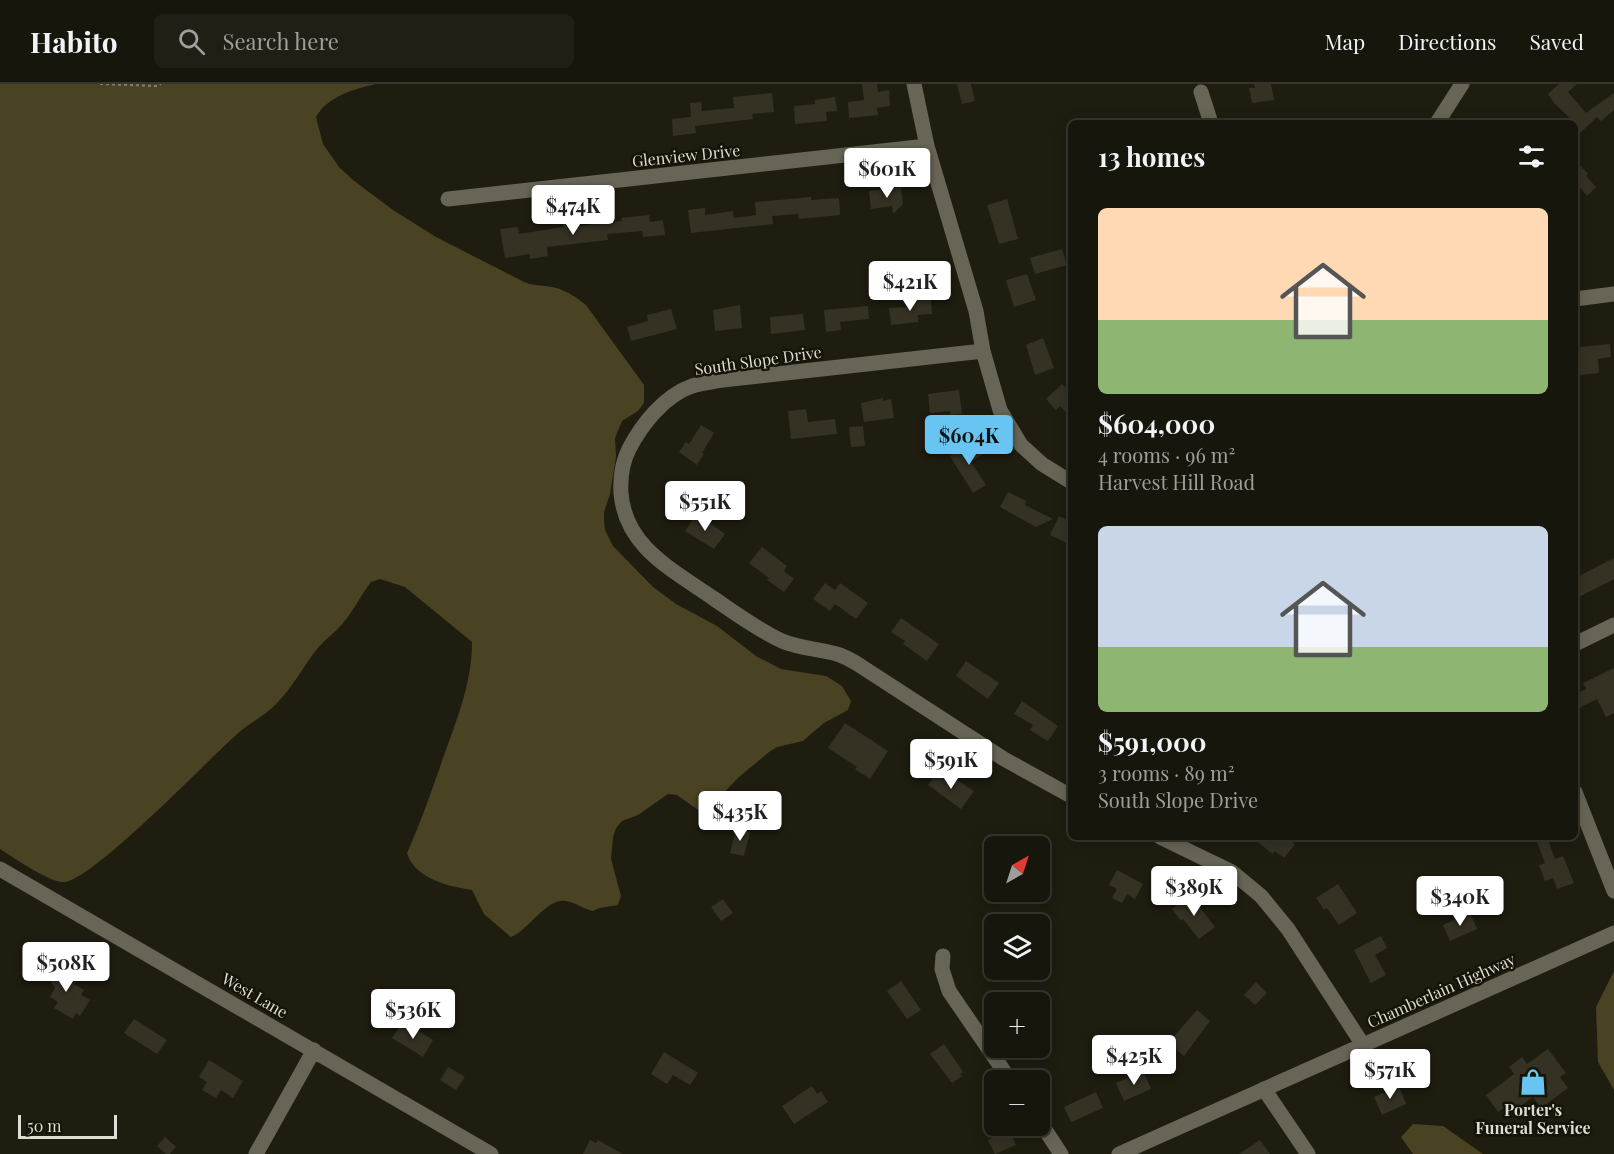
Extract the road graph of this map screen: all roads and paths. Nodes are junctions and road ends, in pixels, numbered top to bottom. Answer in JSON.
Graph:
{"nodes":[{"id":1,"x":100,"y":84,"type":"edge"},
{"id":2,"x":161,"y":84,"type":"edge"},
{"id":3,"x":914,"y":84,"type":"edge"},
{"id":4,"x":1462,"y":84,"type":"edge"},
{"id":5,"x":1201,"y":92,"type":"dead end"},
{"id":6,"x":1210,"y":120,"type":"edge"},
{"id":7,"x":1439,"y":120,"type":"edge"},
{"id":8,"x":927,"y":146,"type":"junction"},
{"id":9,"x":448,"y":199,"type":"dead end"},
{"id":10,"x":1614,"y":294,"type":"edge"},
{"id":11,"x":1578,"y":299,"type":"edge"},
{"id":12,"x":983,"y":351,"type":"junction"},
{"id":13,"x":1068,"y":480,"type":"edge"},
{"id":14,"x":1614,"y":625,"type":"edge"},
{"id":15,"x":1578,"y":643,"type":"edge"},
{"id":16,"x":1068,"y":794,"type":"edge"},
{"id":17,"x":1578,"y":800,"type":"edge"},
{"id":18,"x":1166,"y":840,"type":"edge"},
{"id":19,"x":0,"y":869,"type":"edge"},
{"id":20,"x":1614,"y":891,"type":"edge"},
{"id":21,"x":1614,"y":933,"type":"edge"},
{"id":22,"x":943,"y":956,"type":"dead end"},
{"id":23,"x":1363,"y":1045,"type":"junction"},
{"id":24,"x":314,"y":1050,"type":"junction"},
{"id":25,"x":1003,"y":1070,"type":"edge"},
{"id":26,"x":1264,"y":1089,"type":"junction"},
{"id":27,"x":1049,"y":1136,"type":"edge"},
{"id":28,"x":256,"y":1154,"type":"edge"},
{"id":29,"x":491,"y":1154,"type":"edge"},
{"id":30,"x":1061,"y":1154,"type":"edge"},
{"id":31,"x":1119,"y":1154,"type":"edge"},
{"id":32,"x":1308,"y":1154,"type":"edge"}],
"edges":[{"from":1,"to":2,"type":"path"},
{"from":3,"to":8,"type":"street"},
{"from":4,"to":7,"type":"street"},
{"from":5,"to":6,"type":"street"},
{"from":8,"to":9,"type":"street","name":"Glenview Drive"},
{"from":8,"to":12,"type":"street"},
{"from":10,"to":11,"type":"street"},
{"from":12,"to":13,"type":"street"},
{"from":12,"to":16,"type":"street","name":"South Slope Drive"},
{"from":14,"to":15,"type":"street"},
{"from":17,"to":20,"type":"street"},
{"from":18,"to":23,"type":"street"},
{"from":19,"to":24,"type":"street","name":"West Lane"},
{"from":21,"to":23,"type":"street","name":"Chamberlain Highway"},
{"from":22,"to":25,"type":"street"},
{"from":23,"to":26,"type":"street","name":"Chamberlain Highway"},
{"from":24,"to":28,"type":"street"},
{"from":24,"to":29,"type":"street","name":"West Lane"},
{"from":26,"to":31,"type":"street","name":"Chamberlain Highway"},
{"from":26,"to":32,"type":"street"},
{"from":27,"to":30,"type":"street"}]}
